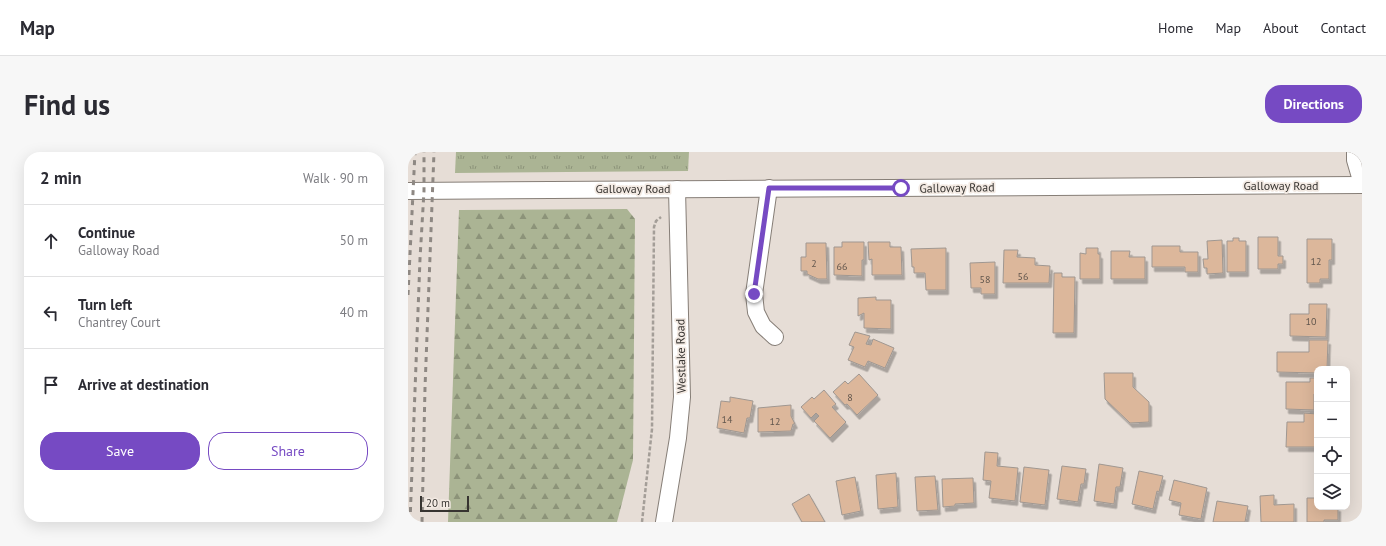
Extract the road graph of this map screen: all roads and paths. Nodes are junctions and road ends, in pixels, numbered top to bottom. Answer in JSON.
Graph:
{"nodes":[{"id":1,"x":1355,"y":152,"type":"edge"},
{"id":2,"x":1362,"y":184,"type":"edge"},
{"id":3,"x":769,"y":188,"type":"junction"},
{"id":4,"x":677,"y":189,"type":"junction"},
{"id":5,"x":408,"y":191,"type":"edge"},
{"id":6,"x":661,"y":217,"type":"dead end"},
{"id":7,"x":775,"y":337,"type":"dead end"},
{"id":8,"x":642,"y":522,"type":"edge"},
{"id":9,"x":664,"y":522,"type":"edge"}],
"edges":[{"from":1,"to":2,"type":"street"},
{"from":2,"to":3,"type":"street","name":"Galloway Road"},
{"from":3,"to":4,"type":"street","name":"Galloway Road"},
{"from":3,"to":7,"type":"street"},
{"from":4,"to":5,"type":"street","name":"Galloway Road"},
{"from":4,"to":9,"type":"street","name":"Westlake Road"},
{"from":6,"to":8,"type":"path"}]}
